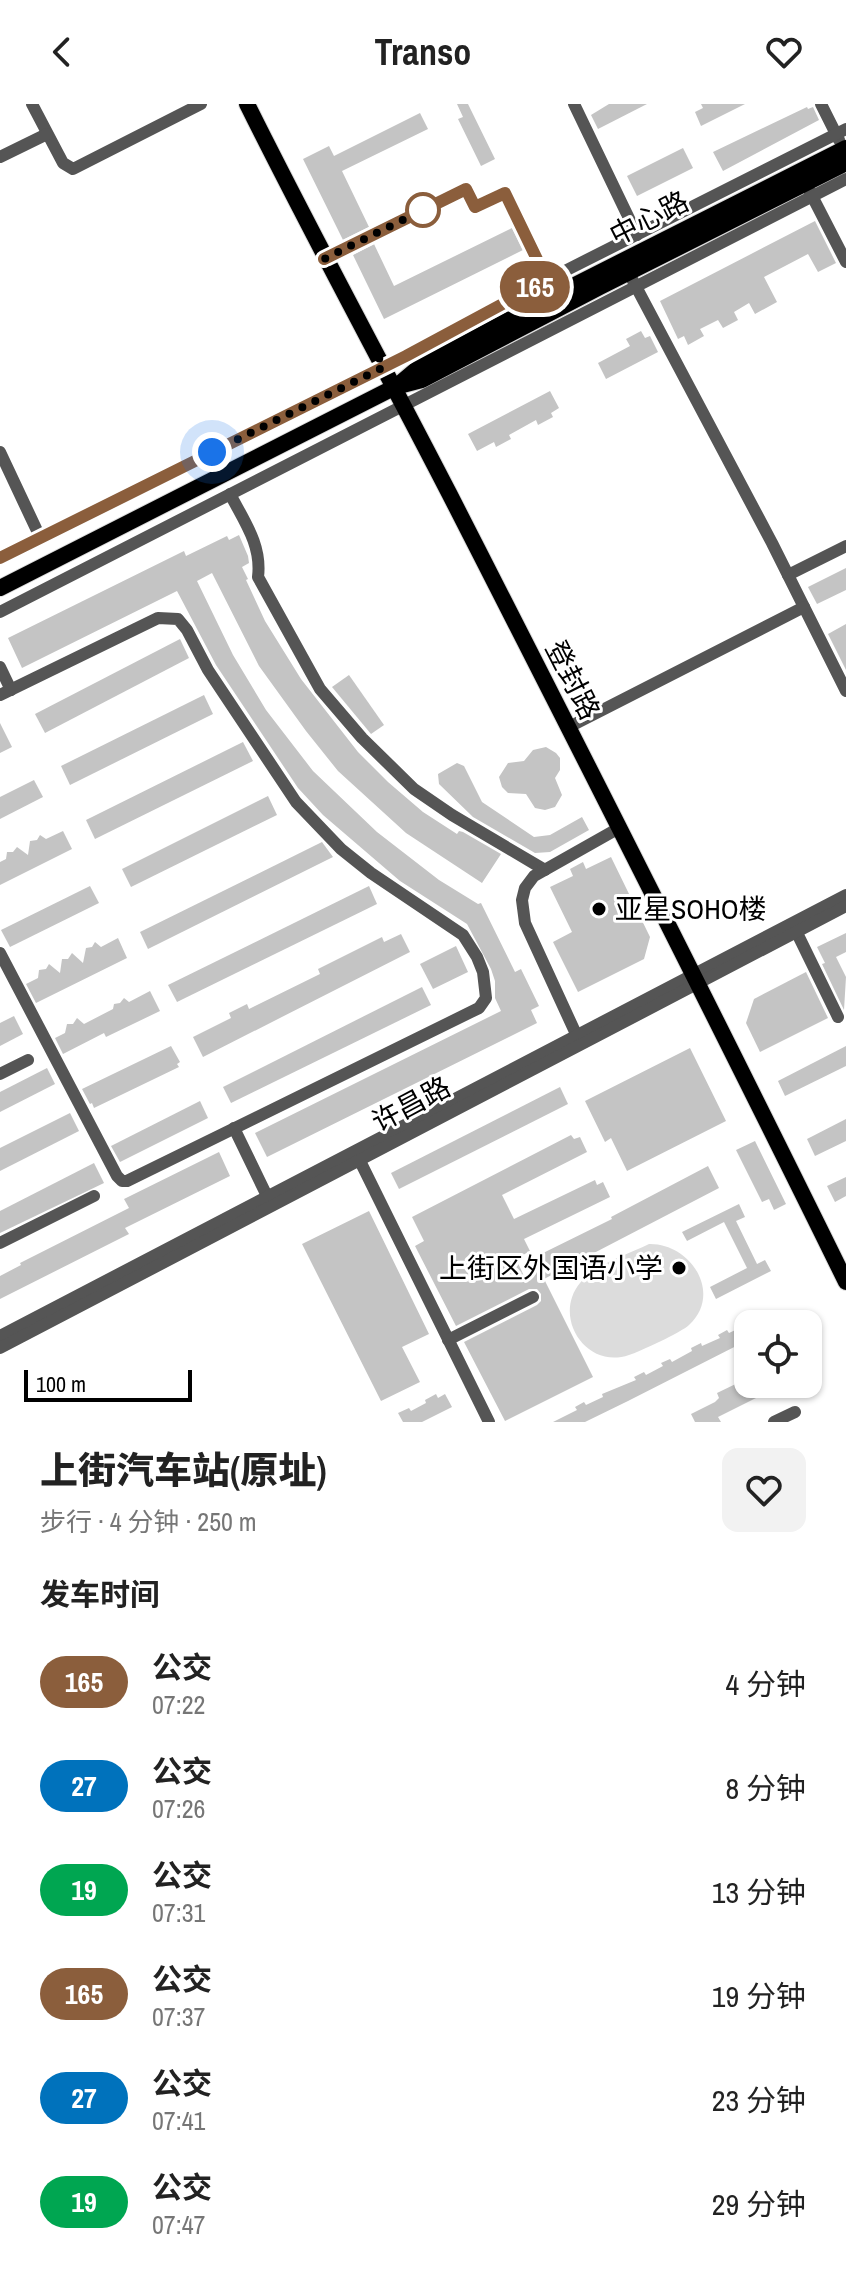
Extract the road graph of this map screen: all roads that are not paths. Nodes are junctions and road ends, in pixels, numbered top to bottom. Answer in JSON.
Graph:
{"nodes":[{"id":1,"x":32,"y":104,"type":"edge"},
{"id":2,"x":201,"y":104,"type":"edge"},
{"id":3,"x":247,"y":104,"type":"edge"},
{"id":4,"x":574,"y":104,"type":"edge"},
{"id":5,"x":821,"y":104,"type":"edge"},
{"id":6,"x":47,"y":134,"type":"junction"},
{"id":7,"x":843,"y":145,"type":"edge"},
{"id":8,"x":0,"y":157,"type":"edge"},
{"id":9,"x":846,"y":179,"type":"edge"},
{"id":10,"x":809,"y":190,"type":"junction"},
{"id":11,"x":637,"y":235,"type":"junction"},
{"id":12,"x":324,"y":259,"type":"junction"},
{"id":13,"x":846,"y":262,"type":"edge"},
{"id":14,"x":632,"y":279,"type":"junction"},
{"id":15,"x":551,"y":287,"type":"junction"},
{"id":16,"x":384,"y":367,"type":"junction"},
{"id":17,"x":395,"y":387,"type":"junction"},
{"id":18,"x":403,"y":404,"type":"junction"},
{"id":19,"x":0,"y":452,"type":"edge"},
{"id":20,"x":230,"y":494,"type":"junction"},
{"id":21,"x":40,"y":537,"type":"junction"},
{"id":22,"x":846,"y":546,"type":"edge"},
{"id":23,"x":0,"y":558,"type":"edge"},
{"id":24,"x":788,"y":575,"type":"junction"},
{"id":25,"x":0,"y":588,"type":"edge"},
{"id":26,"x":804,"y":607,"type":"junction"},
{"id":27,"x":0,"y":612,"type":"edge"},
{"id":28,"x":0,"y":667,"type":"edge"},
{"id":29,"x":846,"y":691,"type":"edge"},
{"id":30,"x":6,"y":692,"type":"edge"},
{"id":31,"x":567,"y":728,"type":"junction"},
{"id":32,"x":619,"y":828,"type":"junction"},
{"id":33,"x":545,"y":870,"type":"junction"},
{"id":34,"x":846,"y":895,"type":"edge"},
{"id":35,"x":846,"y":906,"type":"edge"},
{"id":36,"x":796,"y":931,"type":"junction"},
{"id":37,"x":0,"y":953,"type":"edge"},
{"id":38,"x":695,"y":977,"type":"junction"},
{"id":39,"x":838,"y":1017,"type":"dead end"},
{"id":40,"x":576,"y":1034,"type":"junction"},
{"id":41,"x":28,"y":1060,"type":"dead end"},
{"id":42,"x":0,"y":1074,"type":"edge"},
{"id":43,"x":234,"y":1128,"type":"junction"},
{"id":44,"x":359,"y":1159,"type":"junction"},
{"id":45,"x":94,"y":1196,"type":"dead end"},
{"id":46,"x":267,"y":1196,"type":"junction"},
{"id":47,"x":0,"y":1243,"type":"edge"},
{"id":48,"x":846,"y":1282,"type":"edge"},
{"id":49,"x":533,"y":1297,"type":"dead end"},
{"id":50,"x":0,"y":1336,"type":"edge"},
{"id":51,"x":448,"y":1340,"type":"junction"},
{"id":52,"x":0,"y":1348,"type":"edge"},
{"id":53,"x":795,"y":1412,"type":"dead end"},
{"id":54,"x":489,"y":1422,"type":"edge"},
{"id":55,"x":774,"y":1422,"type":"edge"}],
"edges":[{"from":1,"to":6,"type":"street"},
{"from":2,"to":6,"type":"street"},
{"from":3,"to":12,"type":"main road","name":"登封路"},
{"from":4,"to":11,"type":"street"},
{"from":5,"to":7,"type":"street"},
{"from":6,"to":8,"type":"street"},
{"from":7,"to":10,"type":"main road","name":"中心路"},
{"from":7,"to":11,"type":"street"},
{"from":7,"to":15,"type":"main road","name":"中心路"},
{"from":9,"to":10,"type":"street"},
{"from":10,"to":13,"type":"street"},
{"from":10,"to":14,"type":"main road","name":"中心路"},
{"from":11,"to":15,"type":"street"},
{"from":12,"to":15,"type":"street"},
{"from":12,"to":16,"type":"main road","name":"登封路"},
{"from":14,"to":17,"type":"main road","name":"中心路"},
{"from":14,"to":18,"type":"street"},
{"from":14,"to":24,"type":"street"},
{"from":15,"to":16,"type":"street"},
{"from":15,"to":17,"type":"main road","name":"中心路"},
{"from":16,"to":17,"type":"main road","name":"登封路"},
{"from":16,"to":21,"type":"street"},
{"from":17,"to":18,"type":"main road","name":"登封路"},
{"from":17,"to":25,"type":"main road","name":"中心路"},
{"from":18,"to":20,"type":"street"},
{"from":18,"to":31,"type":"main road","name":"登封路"},
{"from":19,"to":21,"type":"street"},
{"from":20,"to":27,"type":"street"},
{"from":20,"to":33,"type":"street"},
{"from":21,"to":23,"type":"street"},
{"from":22,"to":24,"type":"street"},
{"from":24,"to":26,"type":"street"},
{"from":26,"to":29,"type":"street"},
{"from":26,"to":31,"type":"street"},
{"from":28,"to":30,"type":"street"},
{"from":30,"to":43,"type":"street"},
{"from":31,"to":32,"type":"main road","name":"登封路"},
{"from":32,"to":33,"type":"street"},
{"from":32,"to":38,"type":"main road","name":"登封路"},
{"from":33,"to":40,"type":"street"},
{"from":34,"to":38,"type":"street","name":"许昌路"},
{"from":35,"to":36,"type":"street","name":"许昌路"},
{"from":36,"to":38,"type":"street","name":"许昌路"},
{"from":36,"to":39,"type":"street"},
{"from":37,"to":43,"type":"street"},
{"from":38,"to":40,"type":"street","name":"许昌路"},
{"from":38,"to":44,"type":"street","name":"许昌路"},
{"from":38,"to":48,"type":"main road","name":"登封路"},
{"from":40,"to":46,"type":"street","name":"许昌路"},
{"from":41,"to":42,"type":"street"},
{"from":43,"to":46,"type":"street"},
{"from":44,"to":51,"type":"street"},
{"from":44,"to":52,"type":"street","name":"许昌路"},
{"from":45,"to":47,"type":"street"},
{"from":46,"to":50,"type":"street","name":"许昌路"},
{"from":49,"to":51,"type":"street"},
{"from":51,"to":54,"type":"street"},
{"from":53,"to":55,"type":"street"}]}
